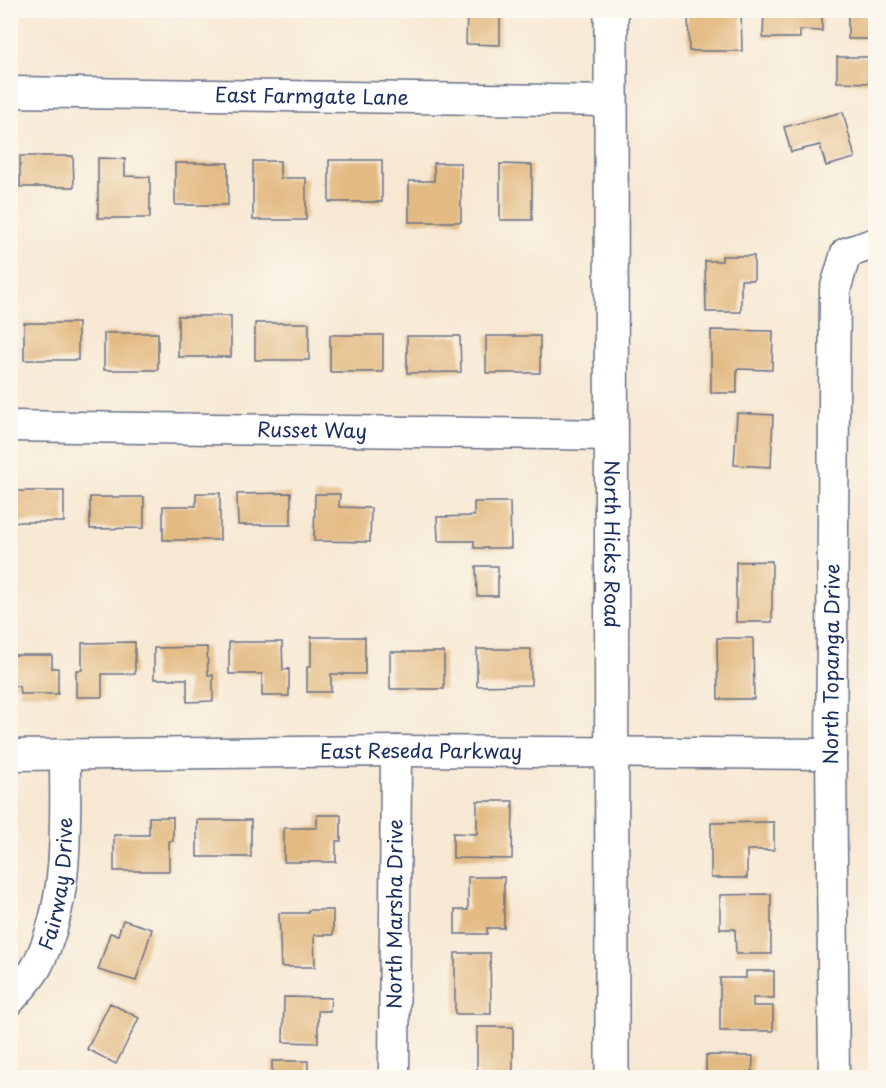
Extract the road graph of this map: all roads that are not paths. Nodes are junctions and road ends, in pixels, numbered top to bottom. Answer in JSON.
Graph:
{"nodes":[{"id":1,"x":611,"y":10,"type":"edge"},
{"id":2,"x":10,"y":92,"type":"edge"},
{"id":3,"x":612,"y":101,"type":"junction"},
{"id":4,"x":876,"y":243,"type":"edge"},
{"id":5,"x":10,"y":426,"type":"edge"},
{"id":6,"x":612,"y":435,"type":"junction"},
{"id":7,"x":396,"y":751,"type":"junction"},
{"id":8,"x":612,"y":754,"type":"junction"},
{"id":9,"x":831,"y":754,"type":"junction"},
{"id":10,"x":10,"y":755,"type":"edge"},
{"id":11,"x":65,"y":756,"type":"junction"},
{"id":12,"x":10,"y":1000,"type":"edge"},
{"id":13,"x":394,"y":1077,"type":"edge"},
{"id":14,"x":612,"y":1077,"type":"edge"},
{"id":15,"x":834,"y":1077,"type":"edge"}],
"edges":[{"from":1,"to":3,"type":"main road","name":"North Hicks Road"},
{"from":2,"to":3,"type":"street","name":"East Farmgate Lane"},
{"from":3,"to":6,"type":"main road","name":"North Hicks Road"},
{"from":4,"to":9,"type":"street","name":"North Topanga Drive"},
{"from":5,"to":6,"type":"street","name":"Russet Way"},
{"from":6,"to":8,"type":"main road","name":"North Hicks Road"},
{"from":7,"to":8,"type":"street","name":"East Reseda Parkway"},
{"from":7,"to":11,"type":"street","name":"East Reseda Parkway"},
{"from":7,"to":13,"type":"street","name":"North Marsha Drive"},
{"from":8,"to":9,"type":"street","name":"East Reseda Parkway"},
{"from":8,"to":14,"type":"main road","name":"North Hicks Road"},
{"from":9,"to":15,"type":"street","name":"North Topanga Drive"},
{"from":10,"to":11,"type":"street","name":"East Reseda Parkway"},
{"from":11,"to":12,"type":"street","name":"Fairway Drive"}]}
